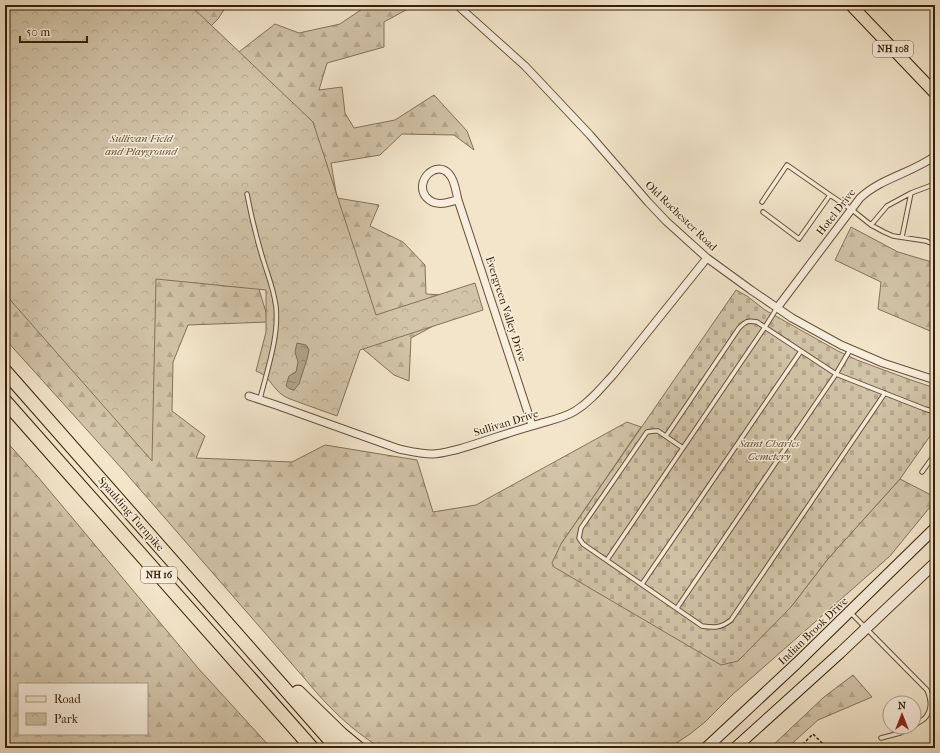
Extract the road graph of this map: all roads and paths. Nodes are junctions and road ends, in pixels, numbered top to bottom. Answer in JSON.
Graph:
{"nodes":[{"id":1,"x":457,"y":5,"type":"edge"},
{"id":2,"x":851,"y":5,"type":"edge"},
{"id":3,"x":935,"y":93,"type":"edge"},
{"id":4,"x":935,"y":156,"type":"edge"},
{"id":5,"x":935,"y":184,"type":"edge"},
{"id":6,"x":911,"y":193,"type":"junction"},
{"id":7,"x":247,"y":194,"type":"dead end"},
{"id":8,"x":830,"y":195,"type":"junction"},
{"id":9,"x":458,"y":200,"type":"junction"},
{"id":10,"x":762,"y":202,"type":"dead end"},
{"id":11,"x":851,"y":208,"type":"junction"},
{"id":12,"x":762,"y":212,"type":"dead end"},
{"id":13,"x":871,"y":225,"type":"junction"},
{"id":14,"x":902,"y":237,"type":"junction"},
{"id":15,"x":935,"y":244,"type":"edge"},
{"id":16,"x":707,"y":258,"type":"junction"},
{"id":17,"x":777,"y":308,"type":"junction"},
{"id":18,"x":765,"y":327,"type":"junction"},
{"id":19,"x":801,"y":350,"type":"junction"},
{"id":20,"x":850,"y":350,"type":"junction"},
{"id":21,"x":5,"y":371,"type":"edge"},
{"id":22,"x":836,"y":374,"type":"junction"},
{"id":23,"x":935,"y":380,"type":"edge"},
{"id":24,"x":884,"y":393,"type":"junction"},
{"id":25,"x":250,"y":396,"type":"dead end"},
{"id":26,"x":260,"y":400,"type":"junction"},
{"id":27,"x":5,"y":401,"type":"edge"},
{"id":28,"x":935,"y":412,"type":"edge"},
{"id":29,"x":532,"y":426,"type":"junction"},
{"id":30,"x":666,"y":436,"type":"junction"},
{"id":31,"x":683,"y":448,"type":"junction"},
{"id":32,"x":935,"y":454,"type":"edge"},
{"id":33,"x":922,"y":472,"type":"dead end"},
{"id":34,"x":935,"y":528,"type":"edge"},
{"id":35,"x":607,"y":560,"type":"junction"},
{"id":36,"x":935,"y":563,"type":"edge"},
{"id":37,"x":642,"y":584,"type":"junction"},
{"id":38,"x":677,"y":608,"type":"junction"},
{"id":39,"x":850,"y":612,"type":"junction"},
{"id":40,"x":866,"y":628,"type":"junction"},
{"id":41,"x":269,"y":670,"type":"junction"},
{"id":42,"x":922,"y":720,"type":"edge"},
{"id":43,"x":892,"y":735,"type":"edge"},
{"id":44,"x":881,"y":738,"type":"dead end"},
{"id":45,"x":312,"y":748,"type":"edge"},
{"id":46,"x":337,"y":748,"type":"edge"},
{"id":47,"x":358,"y":748,"type":"edge"},
{"id":48,"x":706,"y":748,"type":"edge"},
{"id":49,"x":735,"y":748,"type":"edge"},
{"id":50,"x":800,"y":748,"type":"edge"},
{"id":51,"x":827,"y":748,"type":"edge"}],
"edges":[{"from":1,"to":16,"type":"street","name":"Old Rochester Road"},
{"from":2,"to":3,"type":"main road","number":"NH 108"},
{"from":4,"to":11,"type":"street","name":"Hotel Drive"},
{"from":5,"to":6,"type":"lane"},
{"from":6,"to":13,"type":"lane"},
{"from":6,"to":14,"type":"lane"},
{"from":7,"to":26,"type":"lane"},
{"from":8,"to":10,"type":"lane"},
{"from":8,"to":11,"type":"lane"},
{"from":8,"to":12,"type":"lane"},
{"from":9,"to":9,"type":"street","name":"Evergreen Valley Drive"},
{"from":9,"to":29,"type":"street","name":"Evergreen Valley Drive"},
{"from":11,"to":13,"type":"lane"},
{"from":11,"to":17,"type":"street","name":"Hotel Drive"},
{"from":13,"to":14,"type":"lane"},
{"from":14,"to":15,"type":"lane"},
{"from":16,"to":17,"type":"street","name":"Old Rochester Road"},
{"from":16,"to":29,"type":"street","name":"Sullivan Drive"},
{"from":17,"to":18,"type":"lane"},
{"from":17,"to":20,"type":"street","name":"Old Rochester Road"},
{"from":18,"to":19,"type":"lane"},
{"from":18,"to":30,"type":"lane"},
{"from":18,"to":31,"type":"lane"},
{"from":19,"to":22,"type":"lane"},
{"from":19,"to":37,"type":"lane"},
{"from":20,"to":22,"type":"lane"},
{"from":20,"to":23,"type":"street","name":"Old Rochester Road"},
{"from":21,"to":41,"type":"highway","name":"Spaulding Turnpike","number":"NH 16"},
{"from":22,"to":24,"type":"lane"},
{"from":22,"to":38,"type":"lane"},
{"from":24,"to":28,"type":"lane"},
{"from":24,"to":38,"type":"lane"},
{"from":25,"to":26,"type":"street","name":"Sullivan Drive"},
{"from":26,"to":29,"type":"street","name":"Sullivan Drive"},
{"from":27,"to":45,"type":"highway","name":"Spaulding Turnpike","number":"NH 16"},
{"from":30,"to":31,"type":"lane"},
{"from":30,"to":35,"type":"lane"},
{"from":31,"to":35,"type":"lane"},
{"from":32,"to":33,"type":"lane"},
{"from":34,"to":39,"type":"main road","name":"Indian Brook Drive"},
{"from":35,"to":37,"type":"lane"},
{"from":36,"to":40,"type":"main road"},
{"from":37,"to":38,"type":"lane"},
{"from":39,"to":40,"type":"lane"},
{"from":39,"to":48,"type":"main road","name":"Indian Brook Drive"},
{"from":40,"to":42,"type":"lane"},
{"from":40,"to":49,"type":"main road"},
{"from":41,"to":46,"type":"highway","name":"Spaulding Turnpike","number":"NH 16"},
{"from":41,"to":47,"type":"highway"},
{"from":43,"to":44,"type":"lane"},
{"from":50,"to":51,"type":"path"}]}
